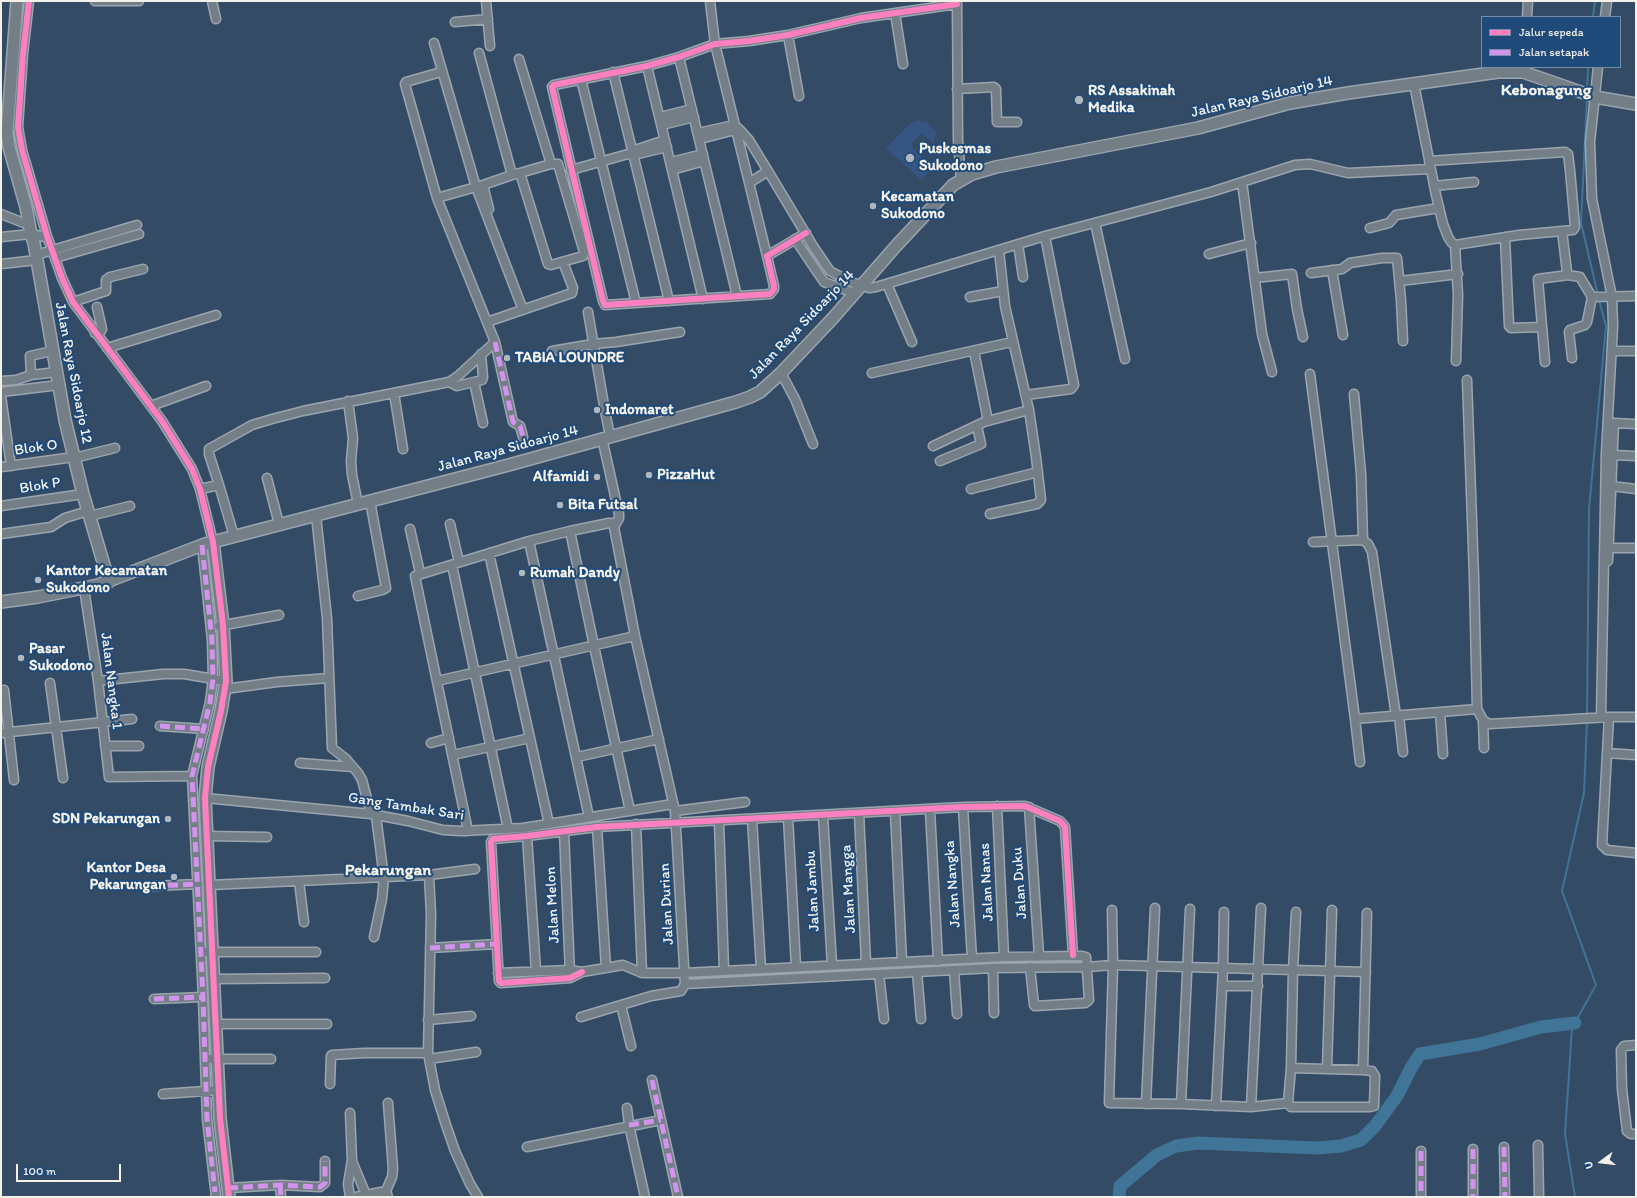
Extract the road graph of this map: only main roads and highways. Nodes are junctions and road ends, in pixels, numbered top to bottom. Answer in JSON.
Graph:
{"nodes":[{"id":1,"x":17,"y":1,"type":"edge"},
{"id":2,"x":1523,"y":69,"type":"edge"},
{"id":3,"x":1636,"y":104,"type":"edge"},
{"id":4,"x":207,"y":543,"type":"junction"},
{"id":5,"x":109,"y":582,"type":"junction"},
{"id":6,"x":1,"y":602,"type":"edge"},
{"id":7,"x":222,"y":1192,"type":"edge"}],
"edges":[{"from":1,"to":5,"type":"main road","name":"Jalan Raya Sidoarjo 12"},
{"from":2,"to":3,"type":"main road","name":"Jalan Raya Sidoarjo 14"},
{"from":2,"to":4,"type":"main road","name":"Jalan Raya Sidoarjo 14"},
{"from":4,"to":5,"type":"main road","name":"Jalan Raya Sidoarjo 14"},
{"from":4,"to":7,"type":"main road"},
{"from":5,"to":6,"type":"main road","name":"Jalan Raya Sidoarjo 14"}]}
